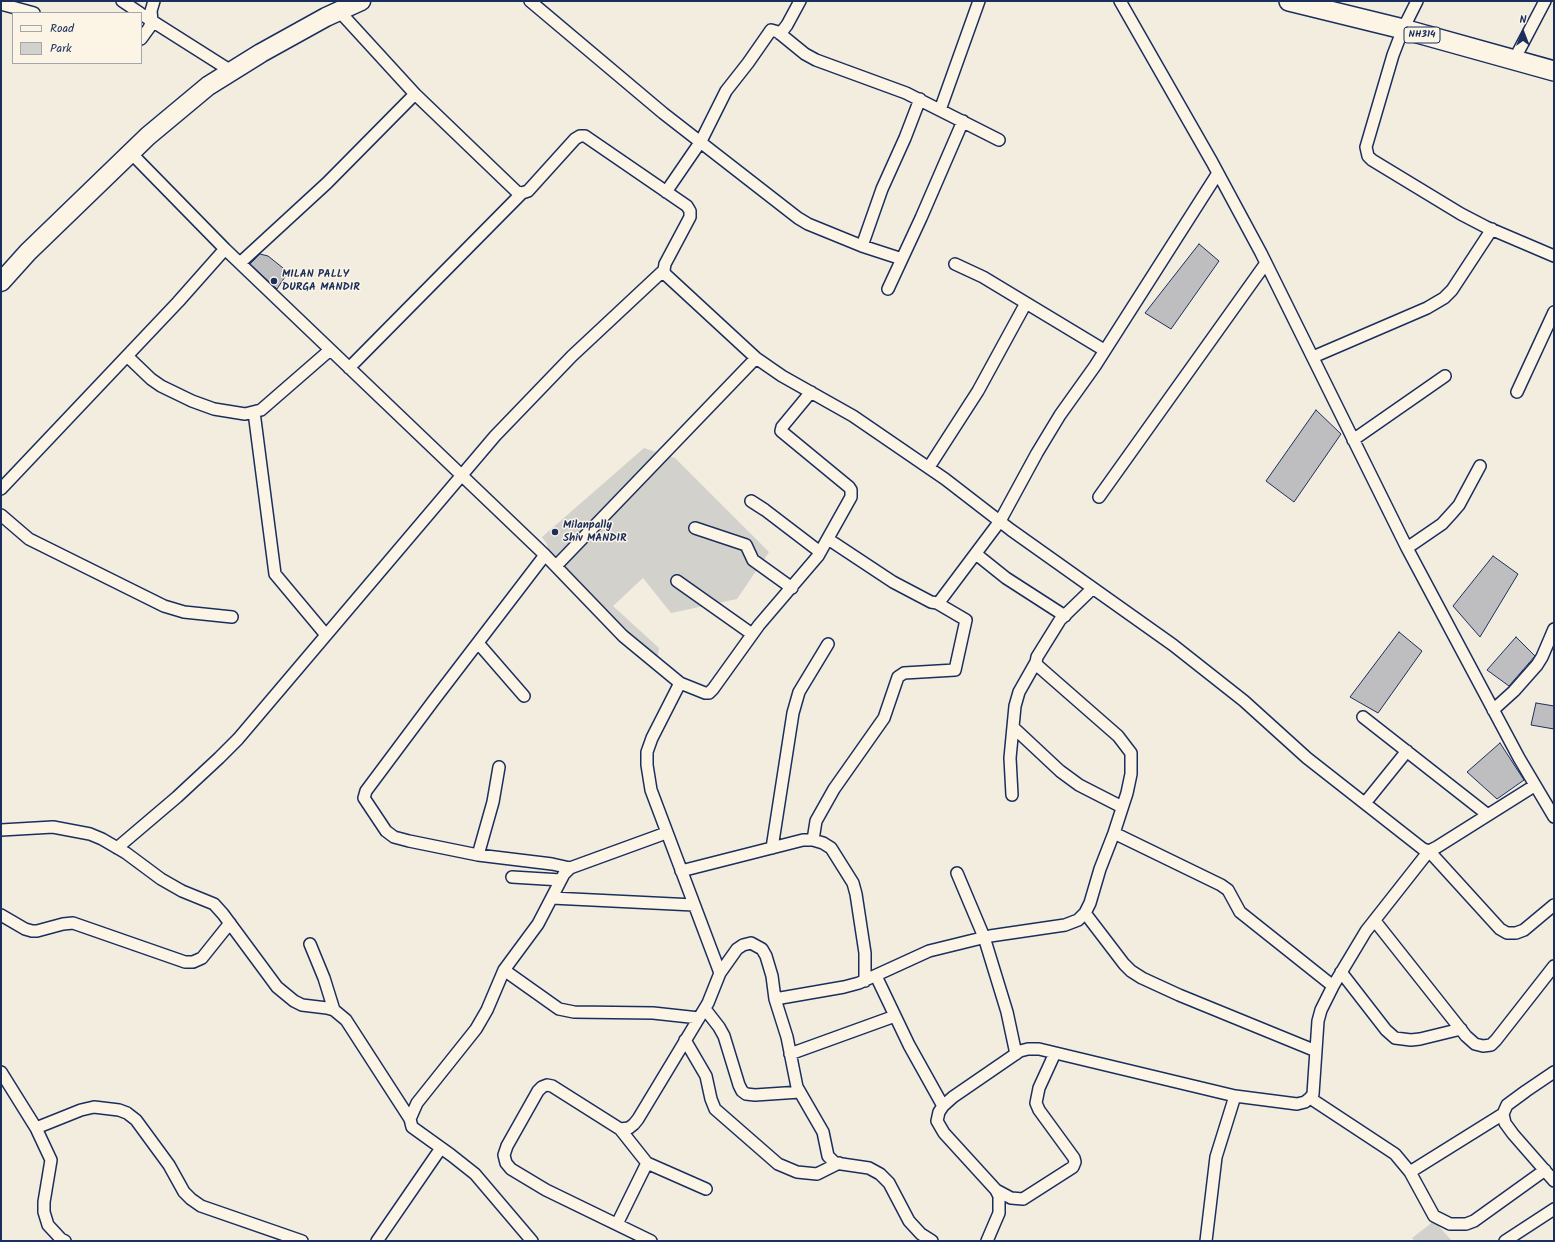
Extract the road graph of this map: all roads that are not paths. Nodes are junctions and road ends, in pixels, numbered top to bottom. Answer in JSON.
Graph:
{"nodes":[{"id":1,"x":122,"y":1,"type":"edge"},
{"id":2,"x":154,"y":1,"type":"edge"},
{"id":3,"x":361,"y":1,"type":"edge"},
{"id":4,"x":530,"y":1,"type":"edge"},
{"id":5,"x":800,"y":1,"type":"edge"},
{"id":6,"x":978,"y":1,"type":"edge"},
{"id":7,"x":1120,"y":1,"type":"edge"},
{"id":8,"x":1289,"y":1,"type":"edge"},
{"id":9,"x":1417,"y":1,"type":"edge"},
{"id":10,"x":1545,"y":1,"type":"edge"},
{"id":11,"x":1,"y":4,"type":"edge"},
{"id":12,"x":339,"y":11,"type":"junction"},
{"id":13,"x":30,"y":12,"type":"edge"},
{"id":14,"x":137,"y":12,"type":"edge"},
{"id":15,"x":142,"y":15,"type":"edge"},
{"id":16,"x":152,"y":21,"type":"junction"},
{"id":17,"x":1403,"y":29,"type":"junction"},
{"id":18,"x":780,"y":34,"type":"junction"},
{"id":19,"x":142,"y":38,"type":"edge"},
{"id":20,"x":1514,"y":60,"type":"junction"},
{"id":21,"x":231,"y":71,"type":"junction"},
{"id":22,"x":1554,"y":71,"type":"edge"},
{"id":23,"x":415,"y":94,"type":"junction"},
{"id":24,"x":920,"y":99,"type":"junction"},
{"id":25,"x":940,"y":110,"type":"junction"},
{"id":26,"x":963,"y":122,"type":"junction"},
{"id":27,"x":999,"y":140,"type":"dead end"},
{"id":28,"x":701,"y":141,"type":"junction"},
{"id":29,"x":131,"y":153,"type":"junction"},
{"id":30,"x":1218,"y":173,"type":"junction"},
{"id":31,"x":666,"y":192,"type":"junction"},
{"id":32,"x":522,"y":193,"type":"junction"},
{"id":33,"x":1492,"y":229,"type":"junction"},
{"id":34,"x":862,"y":246,"type":"junction"},
{"id":35,"x":225,"y":249,"type":"junction"},
{"id":36,"x":1554,"y":256,"type":"edge"},
{"id":37,"x":902,"y":259,"type":"junction"},
{"id":38,"x":1266,"y":263,"type":"junction"},
{"id":39,"x":240,"y":264,"type":"junction"},
{"id":40,"x":955,"y":264,"type":"dead end"},
{"id":41,"x":664,"y":270,"type":"junction"},
{"id":42,"x":1,"y":282,"type":"edge"},
{"id":43,"x":888,"y":289,"type":"dead end"},
{"id":44,"x":1026,"y":303,"type":"junction"},
{"id":45,"x":1554,"y":312,"type":"edge"},
{"id":46,"x":330,"y":350,"type":"junction"},
{"id":47,"x":1104,"y":350,"type":"junction"},
{"id":48,"x":127,"y":356,"type":"junction"},
{"id":49,"x":1313,"y":357,"type":"junction"},
{"id":50,"x":756,"y":358,"type":"junction"},
{"id":51,"x":349,"y":368,"type":"junction"},
{"id":52,"x":1445,"y":376,"type":"dead end"},
{"id":53,"x":811,"y":392,"type":"junction"},
{"id":54,"x":1517,"y":392,"type":"dead end"},
{"id":55,"x":254,"y":412,"type":"junction"},
{"id":56,"x":1353,"y":440,"type":"junction"},
{"id":57,"x":1480,"y":466,"type":"dead end"},
{"id":58,"x":928,"y":467,"type":"junction"},
{"id":59,"x":460,"y":475,"type":"junction"},
{"id":60,"x":1,"y":489,"type":"edge"},
{"id":61,"x":1099,"y":497,"type":"dead end"},
{"id":62,"x":751,"y":501,"type":"dead end"},
{"id":63,"x":1,"y":515,"type":"edge"},
{"id":64,"x":1000,"y":521,"type":"junction"},
{"id":65,"x":695,"y":528,"type":"dead end"},
{"id":66,"x":828,"y":539,"type":"junction"},
{"id":67,"x":1407,"y":548,"type":"junction"},
{"id":68,"x":820,"y":552,"type":"junction"},
{"id":69,"x":976,"y":554,"type":"junction"},
{"id":70,"x":545,"y":555,"type":"junction"},
{"id":71,"x":556,"y":566,"type":"junction"},
{"id":72,"x":678,"y":582,"type":"dead end"},
{"id":73,"x":792,"y":588,"type":"junction"},
{"id":74,"x":1093,"y":588,"type":"junction"},
{"id":75,"x":936,"y":603,"type":"junction"},
{"id":76,"x":1064,"y":616,"type":"junction"},
{"id":77,"x":232,"y":617,"type":"dead end"},
{"id":78,"x":1554,"y":629,"type":"edge"},
{"id":79,"x":752,"y":634,"type":"junction"},
{"id":80,"x":326,"y":635,"type":"junction"},
{"id":81,"x":478,"y":643,"type":"junction"},
{"id":82,"x":828,"y":644,"type":"dead end"},
{"id":83,"x":1036,"y":662,"type":"junction"},
{"id":84,"x":680,"y":683,"type":"junction"},
{"id":85,"x":524,"y":696,"type":"dead end"},
{"id":86,"x":1493,"y":710,"type":"junction"},
{"id":87,"x":1363,"y":717,"type":"dead end"},
{"id":88,"x":1014,"y":728,"type":"junction"},
{"id":89,"x":1407,"y":751,"type":"junction"},
{"id":90,"x":499,"y":767,"type":"dead end"},
{"id":91,"x":1534,"y":786,"type":"junction"},
{"id":92,"x":1012,"y":795,"type":"dead end"},
{"id":93,"x":1365,"y":803,"type":"junction"},
{"id":94,"x":1122,"y":807,"type":"junction"},
{"id":95,"x":1488,"y":815,"type":"junction"},
{"id":96,"x":1554,"y":817,"type":"edge"},
{"id":97,"x":1,"y":830,"type":"edge"},
{"id":98,"x":666,"y":833,"type":"junction"},
{"id":99,"x":1114,"y":833,"type":"junction"},
{"id":100,"x":813,"y":840,"type":"junction"},
{"id":101,"x":117,"y":848,"type":"junction"},
{"id":102,"x":772,"y":848,"type":"junction"},
{"id":103,"x":1429,"y":851,"type":"junction"},
{"id":104,"x":478,"y":855,"type":"junction"},
{"id":105,"x":570,"y":868,"type":"junction"},
{"id":106,"x":681,"y":871,"type":"junction"},
{"id":107,"x":957,"y":873,"type":"dead end"},
{"id":108,"x":512,"y":877,"type":"dead end"},
{"id":109,"x":561,"y":880,"type":"junction"},
{"id":110,"x":552,"y":898,"type":"junction"},
{"id":111,"x":694,"y":905,"type":"junction"},
{"id":112,"x":1554,"y":905,"type":"edge"},
{"id":113,"x":1085,"y":913,"type":"junction"},
{"id":114,"x":1,"y":915,"type":"edge"},
{"id":115,"x":1375,"y":921,"type":"junction"},
{"id":116,"x":230,"y":923,"type":"junction"},
{"id":117,"x":984,"y":937,"type":"junction"},
{"id":118,"x":310,"y":944,"type":"dead end"},
{"id":119,"x":1554,"y":966,"type":"edge"},
{"id":120,"x":504,"y":970,"type":"junction"},
{"id":121,"x":1341,"y":972,"type":"junction"},
{"id":122,"x":720,"y":973,"type":"junction"},
{"id":123,"x":876,"y":976,"type":"junction"},
{"id":124,"x":865,"y":981,"type":"junction"},
{"id":125,"x":1333,"y":986,"type":"junction"},
{"id":126,"x":775,"y":999,"type":"junction"},
{"id":127,"x":334,"y":1010,"type":"junction"},
{"id":128,"x":702,"y":1013,"type":"junction"},
{"id":129,"x":895,"y":1016,"type":"junction"},
{"id":130,"x":1461,"y":1029,"type":"junction"},
{"id":131,"x":686,"y":1040,"type":"junction"},
{"id":132,"x":1316,"y":1051,"type":"junction"},
{"id":133,"x":1055,"y":1053,"type":"junction"},
{"id":134,"x":790,"y":1054,"type":"junction"},
{"id":135,"x":1016,"y":1054,"type":"junction"},
{"id":136,"x":1,"y":1072,"type":"edge"},
{"id":137,"x":1554,"y":1072,"type":"edge"},
{"id":138,"x":800,"y":1092,"type":"junction"},
{"id":139,"x":1235,"y":1096,"type":"junction"},
{"id":140,"x":1310,"y":1098,"type":"junction"},
{"id":141,"x":943,"y":1106,"type":"junction"},
{"id":142,"x":1503,"y":1114,"type":"junction"},
{"id":143,"x":410,"y":1119,"type":"junction"},
{"id":144,"x":36,"y":1128,"type":"junction"},
{"id":145,"x":620,"y":1129,"type":"junction"},
{"id":146,"x":442,"y":1148,"type":"junction"},
{"id":147,"x":647,"y":1163,"type":"junction"},
{"id":148,"x":839,"y":1163,"type":"junction"},
{"id":149,"x":1544,"y":1170,"type":"junction"},
{"id":150,"x":1410,"y":1172,"type":"junction"},
{"id":151,"x":1554,"y":1180,"type":"edge"},
{"id":152,"x":706,"y":1189,"type":"dead end"},
{"id":153,"x":996,"y":1190,"type":"junction"},
{"id":154,"x":1554,"y":1209,"type":"edge"},
{"id":155,"x":617,"y":1224,"type":"junction"},
{"id":156,"x":65,"y":1241,"type":"edge"},
{"id":157,"x":302,"y":1241,"type":"edge"},
{"id":158,"x":377,"y":1241,"type":"edge"},
{"id":159,"x":532,"y":1241,"type":"edge"},
{"id":160,"x":651,"y":1241,"type":"edge"},
{"id":161,"x":932,"y":1241,"type":"edge"},
{"id":162,"x":987,"y":1241,"type":"edge"},
{"id":163,"x":1206,"y":1241,"type":"edge"},
{"id":164,"x":1505,"y":1241,"type":"edge"}],
"edges":[{"from":1,"to":14,"type":"street"},
{"from":2,"to":16,"type":"street"},
{"from":3,"to":12,"type":"main road"},
{"from":4,"to":28,"type":"street"},
{"from":5,"to":18,"type":"street"},
{"from":6,"to":25,"type":"street"},
{"from":7,"to":30,"type":"street"},
{"from":8,"to":17,"type":"highway","number":"NH314"},
{"from":9,"to":17,"type":"street"},
{"from":10,"to":20,"type":"street"},
{"from":11,"to":13,"type":"street"},
{"from":12,"to":21,"type":"main road"},
{"from":12,"to":23,"type":"street"},
{"from":15,"to":16,"type":"street"},
{"from":16,"to":19,"type":"street"},
{"from":16,"to":21,"type":"street"},
{"from":17,"to":20,"type":"highway","number":"NH314"},
{"from":17,"to":33,"type":"street"},
{"from":18,"to":24,"type":"street"},
{"from":18,"to":28,"type":"street"},
{"from":20,"to":22,"type":"highway","number":"NH314"},
{"from":21,"to":29,"type":"main road"},
{"from":23,"to":32,"type":"street"},
{"from":23,"to":39,"type":"street"},
{"from":24,"to":25,"type":"street"},
{"from":24,"to":34,"type":"street"},
{"from":25,"to":26,"type":"street"},
{"from":26,"to":27,"type":"street"},
{"from":26,"to":37,"type":"street"},
{"from":28,"to":31,"type":"street"},
{"from":28,"to":34,"type":"street"},
{"from":29,"to":35,"type":"street"},
{"from":29,"to":42,"type":"main road"},
{"from":30,"to":38,"type":"street"},
{"from":30,"to":47,"type":"street"},
{"from":31,"to":32,"type":"street"},
{"from":31,"to":41,"type":"street"},
{"from":32,"to":51,"type":"street"},
{"from":33,"to":36,"type":"street"},
{"from":33,"to":49,"type":"street"},
{"from":34,"to":37,"type":"street"},
{"from":35,"to":39,"type":"street"},
{"from":35,"to":48,"type":"street"},
{"from":37,"to":43,"type":"street"},
{"from":38,"to":49,"type":"street"},
{"from":38,"to":61,"type":"street"},
{"from":39,"to":46,"type":"street"},
{"from":40,"to":44,"type":"street"},
{"from":41,"to":50,"type":"street"},
{"from":41,"to":59,"type":"street"},
{"from":44,"to":47,"type":"street"},
{"from":44,"to":58,"type":"street"},
{"from":45,"to":54,"type":"street"},
{"from":46,"to":51,"type":"street"},
{"from":46,"to":55,"type":"street"},
{"from":47,"to":64,"type":"street"},
{"from":48,"to":55,"type":"street"},
{"from":48,"to":60,"type":"street"},
{"from":49,"to":56,"type":"street"},
{"from":50,"to":53,"type":"street"},
{"from":50,"to":71,"type":"street"},
{"from":51,"to":59,"type":"street"},
{"from":52,"to":56,"type":"street"},
{"from":53,"to":58,"type":"street"},
{"from":53,"to":66,"type":"street"},
{"from":55,"to":80,"type":"street"},
{"from":56,"to":67,"type":"street"},
{"from":57,"to":67,"type":"street"},
{"from":58,"to":64,"type":"street"},
{"from":59,"to":70,"type":"street"},
{"from":59,"to":80,"type":"street"},
{"from":62,"to":68,"type":"street"},
{"from":63,"to":77,"type":"street"},
{"from":64,"to":69,"type":"street"},
{"from":64,"to":74,"type":"street"},
{"from":65,"to":73,"type":"street"},
{"from":66,"to":68,"type":"street"},
{"from":66,"to":75,"type":"street"},
{"from":67,"to":86,"type":"street"},
{"from":68,"to":73,"type":"street"},
{"from":69,"to":75,"type":"street"},
{"from":69,"to":76,"type":"street"},
{"from":70,"to":71,"type":"street"},
{"from":70,"to":81,"type":"street"},
{"from":71,"to":84,"type":"street"},
{"from":72,"to":79,"type":"street"},
{"from":73,"to":79,"type":"street"},
{"from":74,"to":76,"type":"street"},
{"from":74,"to":93,"type":"street"},
{"from":75,"to":100,"type":"street"},
{"from":76,"to":83,"type":"street"},
{"from":78,"to":86,"type":"street"},
{"from":79,"to":84,"type":"street"},
{"from":80,"to":101,"type":"street"},
{"from":81,"to":85,"type":"street"},
{"from":81,"to":104,"type":"street"},
{"from":82,"to":102,"type":"street"},
{"from":83,"to":88,"type":"street"},
{"from":83,"to":94,"type":"street"},
{"from":84,"to":98,"type":"street"},
{"from":86,"to":91,"type":"street"},
{"from":87,"to":89,"type":"street"},
{"from":88,"to":92,"type":"street"},
{"from":88,"to":94,"type":"street"},
{"from":89,"to":93,"type":"street"},
{"from":89,"to":95,"type":"street"},
{"from":90,"to":104,"type":"street"},
{"from":91,"to":95,"type":"street"},
{"from":91,"to":96,"type":"street"},
{"from":93,"to":103,"type":"street"},
{"from":94,"to":99,"type":"street"},
{"from":95,"to":103,"type":"street"},
{"from":97,"to":101,"type":"street"},
{"from":98,"to":105,"type":"street"},
{"from":98,"to":106,"type":"street"},
{"from":99,"to":113,"type":"street"},
{"from":99,"to":125,"type":"street"},
{"from":100,"to":102,"type":"street"},
{"from":100,"to":124,"type":"street"},
{"from":101,"to":116,"type":"street"},
{"from":102,"to":106,"type":"street"},
{"from":103,"to":112,"type":"street"},
{"from":103,"to":115,"type":"street"},
{"from":104,"to":105,"type":"street"},
{"from":105,"to":109,"type":"street"},
{"from":106,"to":111,"type":"street"},
{"from":107,"to":117,"type":"street"},
{"from":108,"to":109,"type":"street"},
{"from":109,"to":110,"type":"street"},
{"from":110,"to":111,"type":"street"},
{"from":110,"to":120,"type":"street"},
{"from":111,"to":122,"type":"street"},
{"from":113,"to":117,"type":"street"},
{"from":113,"to":132,"type":"street"},
{"from":114,"to":116,"type":"street"},
{"from":115,"to":121,"type":"street"},
{"from":115,"to":130,"type":"street"},
{"from":116,"to":127,"type":"street"},
{"from":117,"to":123,"type":"street"},
{"from":117,"to":135,"type":"street"},
{"from":118,"to":127,"type":"street"},
{"from":119,"to":130,"type":"street"},
{"from":120,"to":128,"type":"street"},
{"from":120,"to":143,"type":"street"},
{"from":121,"to":125,"type":"street"},
{"from":121,"to":130,"type":"street"},
{"from":122,"to":126,"type":"street"},
{"from":122,"to":128,"type":"street"},
{"from":123,"to":124,"type":"street"},
{"from":123,"to":129,"type":"street"},
{"from":124,"to":126,"type":"street"},
{"from":125,"to":132,"type":"street"},
{"from":126,"to":134,"type":"street"},
{"from":127,"to":143,"type":"street"},
{"from":128,"to":131,"type":"street"},
{"from":128,"to":138,"type":"street"},
{"from":129,"to":134,"type":"street"},
{"from":129,"to":141,"type":"street"},
{"from":131,"to":145,"type":"street"},
{"from":131,"to":148,"type":"street"},
{"from":132,"to":140,"type":"street"},
{"from":133,"to":135,"type":"street"},
{"from":133,"to":139,"type":"street"},
{"from":133,"to":153,"type":"street"},
{"from":134,"to":138,"type":"street"},
{"from":135,"to":141,"type":"street"},
{"from":136,"to":144,"type":"street"},
{"from":137,"to":142,"type":"street"},
{"from":138,"to":148,"type":"street"},
{"from":139,"to":140,"type":"street"},
{"from":139,"to":163,"type":"street"},
{"from":140,"to":150,"type":"street"},
{"from":141,"to":153,"type":"street"},
{"from":142,"to":149,"type":"street"},
{"from":142,"to":150,"type":"street"},
{"from":143,"to":146,"type":"street"},
{"from":144,"to":156,"type":"street"},
{"from":144,"to":157,"type":"street"},
{"from":145,"to":147,"type":"street"},
{"from":145,"to":155,"type":"street"},
{"from":146,"to":158,"type":"street"},
{"from":146,"to":159,"type":"street"},
{"from":147,"to":152,"type":"street"},
{"from":147,"to":155,"type":"street"},
{"from":148,"to":161,"type":"street"},
{"from":149,"to":150,"type":"street"},
{"from":149,"to":151,"type":"street"},
{"from":153,"to":162,"type":"street"},
{"from":154,"to":164,"type":"street"},
{"from":155,"to":160,"type":"street"}]}
